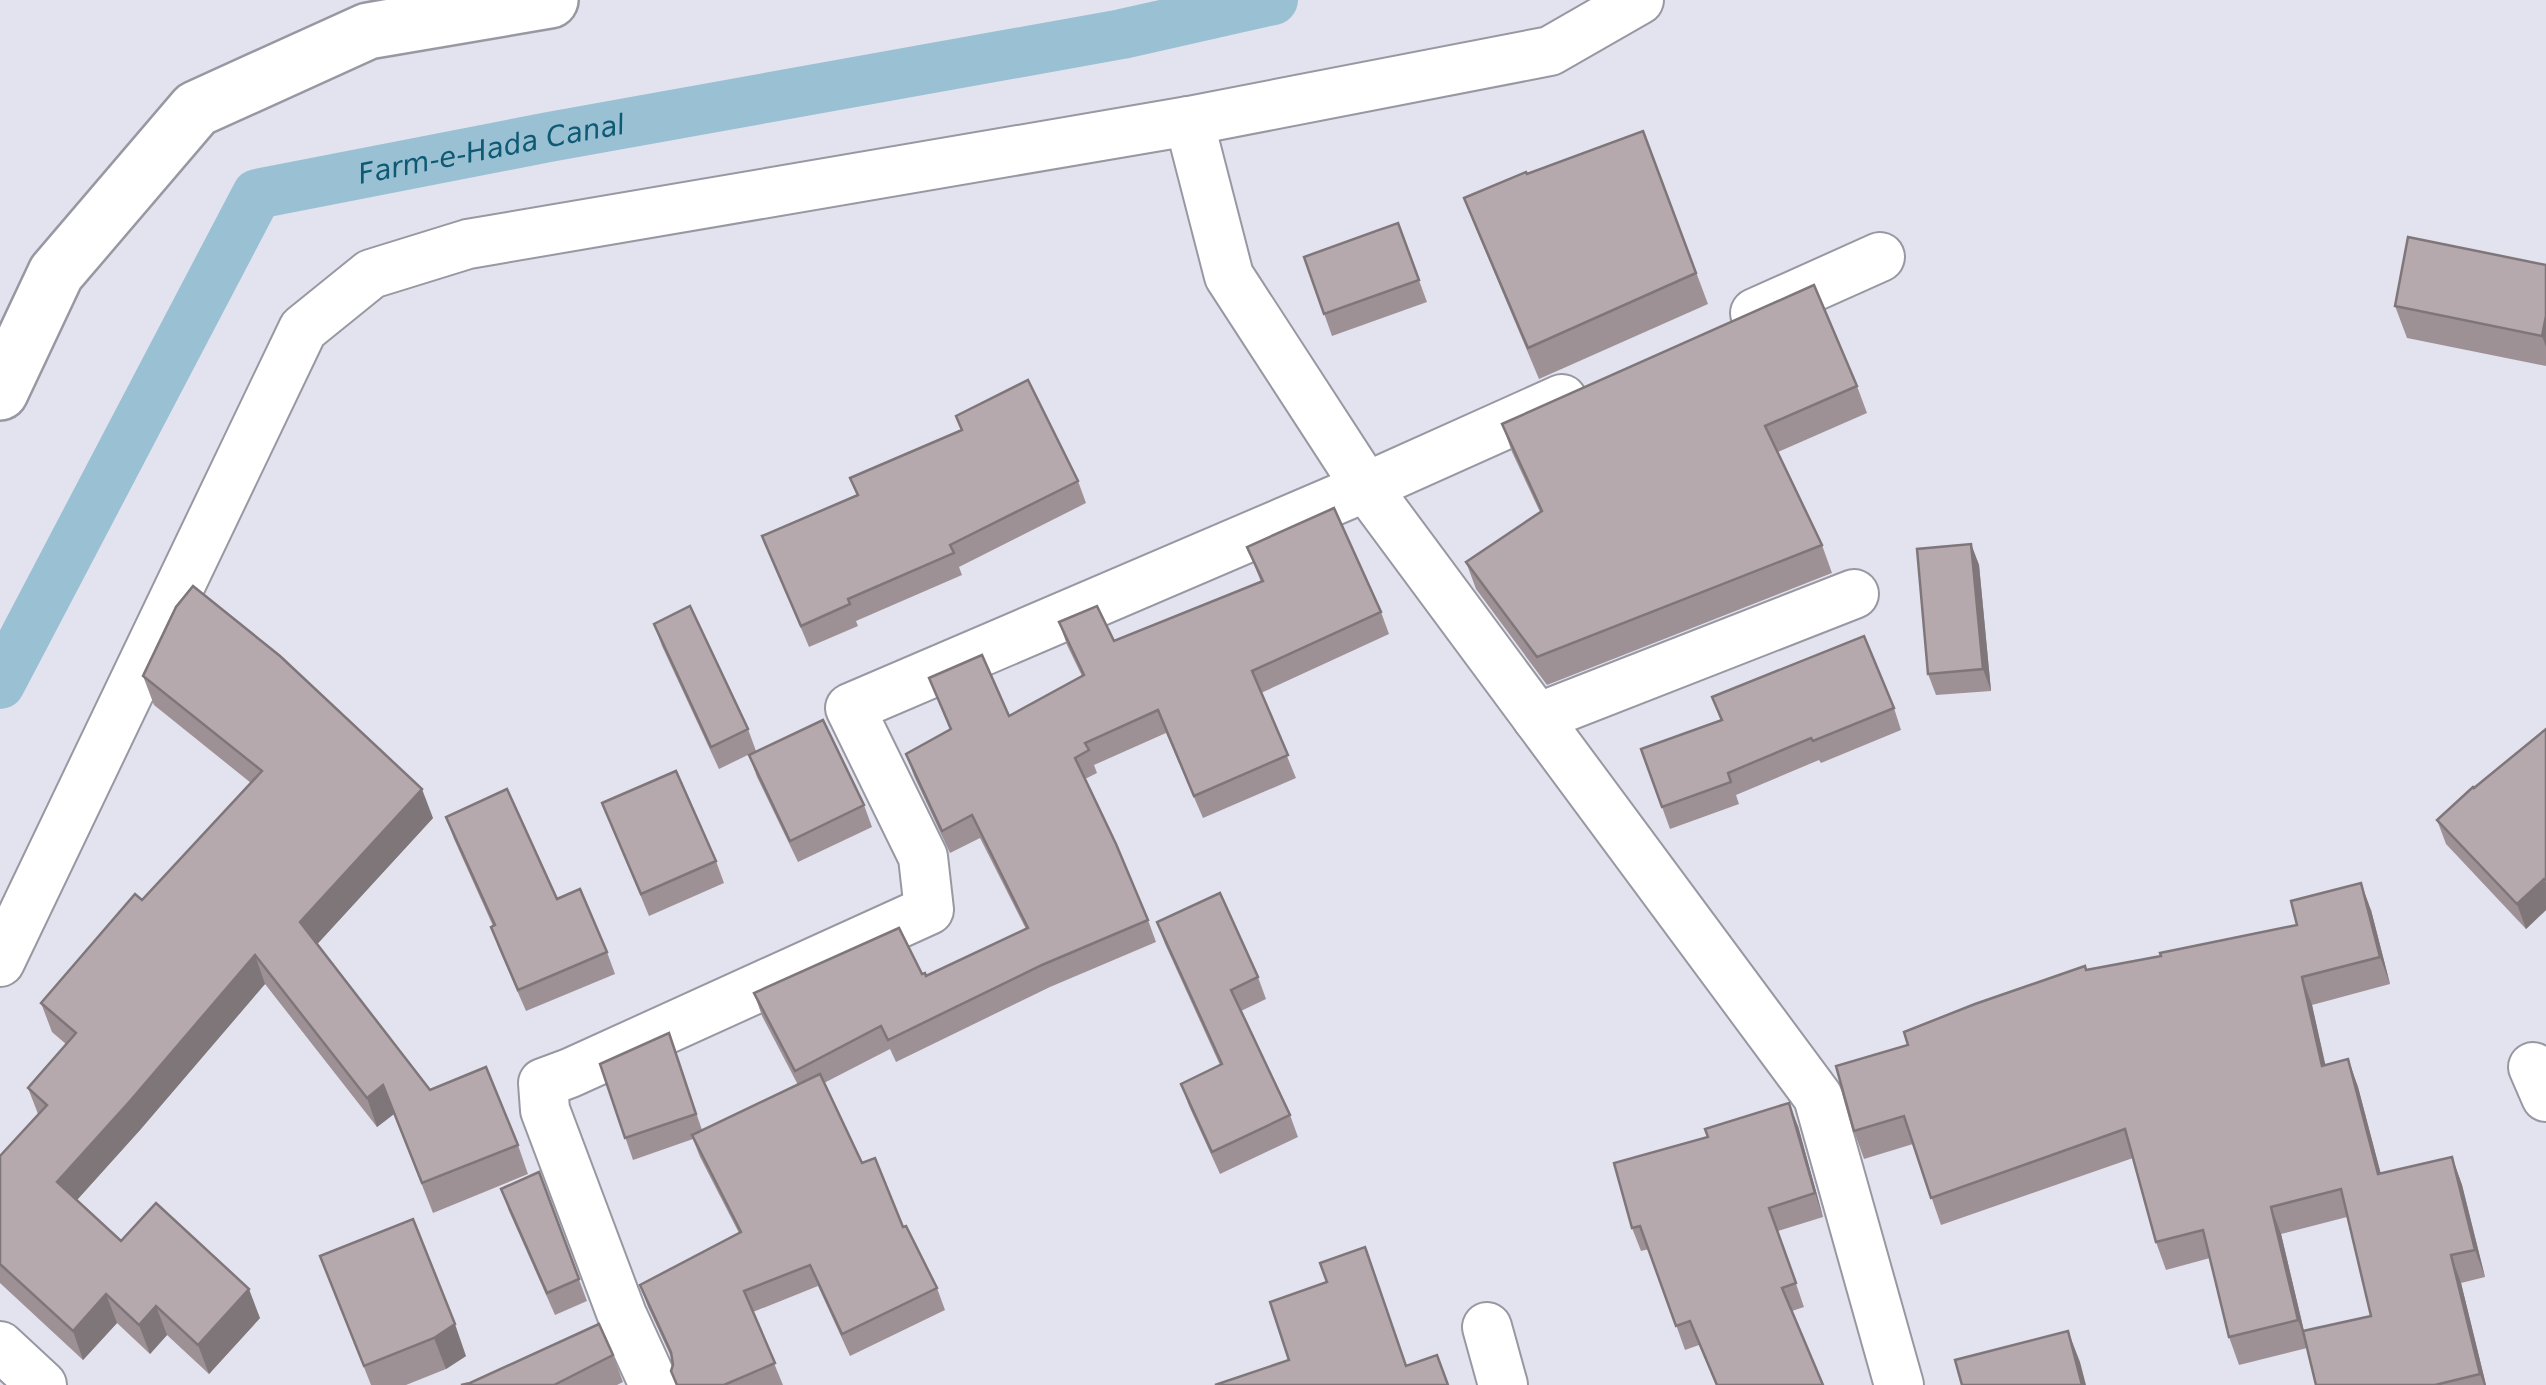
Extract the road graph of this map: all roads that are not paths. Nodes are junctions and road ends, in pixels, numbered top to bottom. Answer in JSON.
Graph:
{"nodes":[{"id":1,"x":550,"y":0,"type":"edge"},
{"id":2,"x":1639,"y":0,"type":"edge"},
{"id":3,"x":1190,"y":121,"type":"junction"},
{"id":4,"x":1880,"y":257,"type":"dead end"},
{"id":5,"x":1720,"y":328,"type":"edge"},
{"id":6,"x":1596,"y":384,"type":"edge"},
{"id":7,"x":0,"y":392,"type":"edge"},
{"id":8,"x":1366,"y":487,"type":"junction"},
{"id":9,"x":1854,"y":594,"type":"dead end"},
{"id":10,"x":1538,"y":718,"type":"junction"},
{"id":11,"x":0,"y":962,"type":"edge"},
{"id":12,"x":1488,"y":1327,"type":"dead end"},
{"id":13,"x":0,"y":1346,"type":"edge"},
{"id":14,"x":42,"y":1385,"type":"edge"},
{"id":15,"x":654,"y":1385,"type":"edge"},
{"id":16,"x":1503,"y":1385,"type":"edge"},
{"id":17,"x":1898,"y":1385,"type":"edge"}],
"edges":[{"from":1,"to":7,"type":"street"},
{"from":2,"to":3,"type":"street"},
{"from":3,"to":8,"type":"street"},
{"from":3,"to":11,"type":"street"},
{"from":4,"to":5,"type":"street"},
{"from":6,"to":8,"type":"street"},
{"from":8,"to":10,"type":"street"},
{"from":8,"to":15,"type":"street"},
{"from":9,"to":10,"type":"street"},
{"from":10,"to":17,"type":"street"},
{"from":12,"to":16,"type":"street"},
{"from":13,"to":14,"type":"street"}]}
